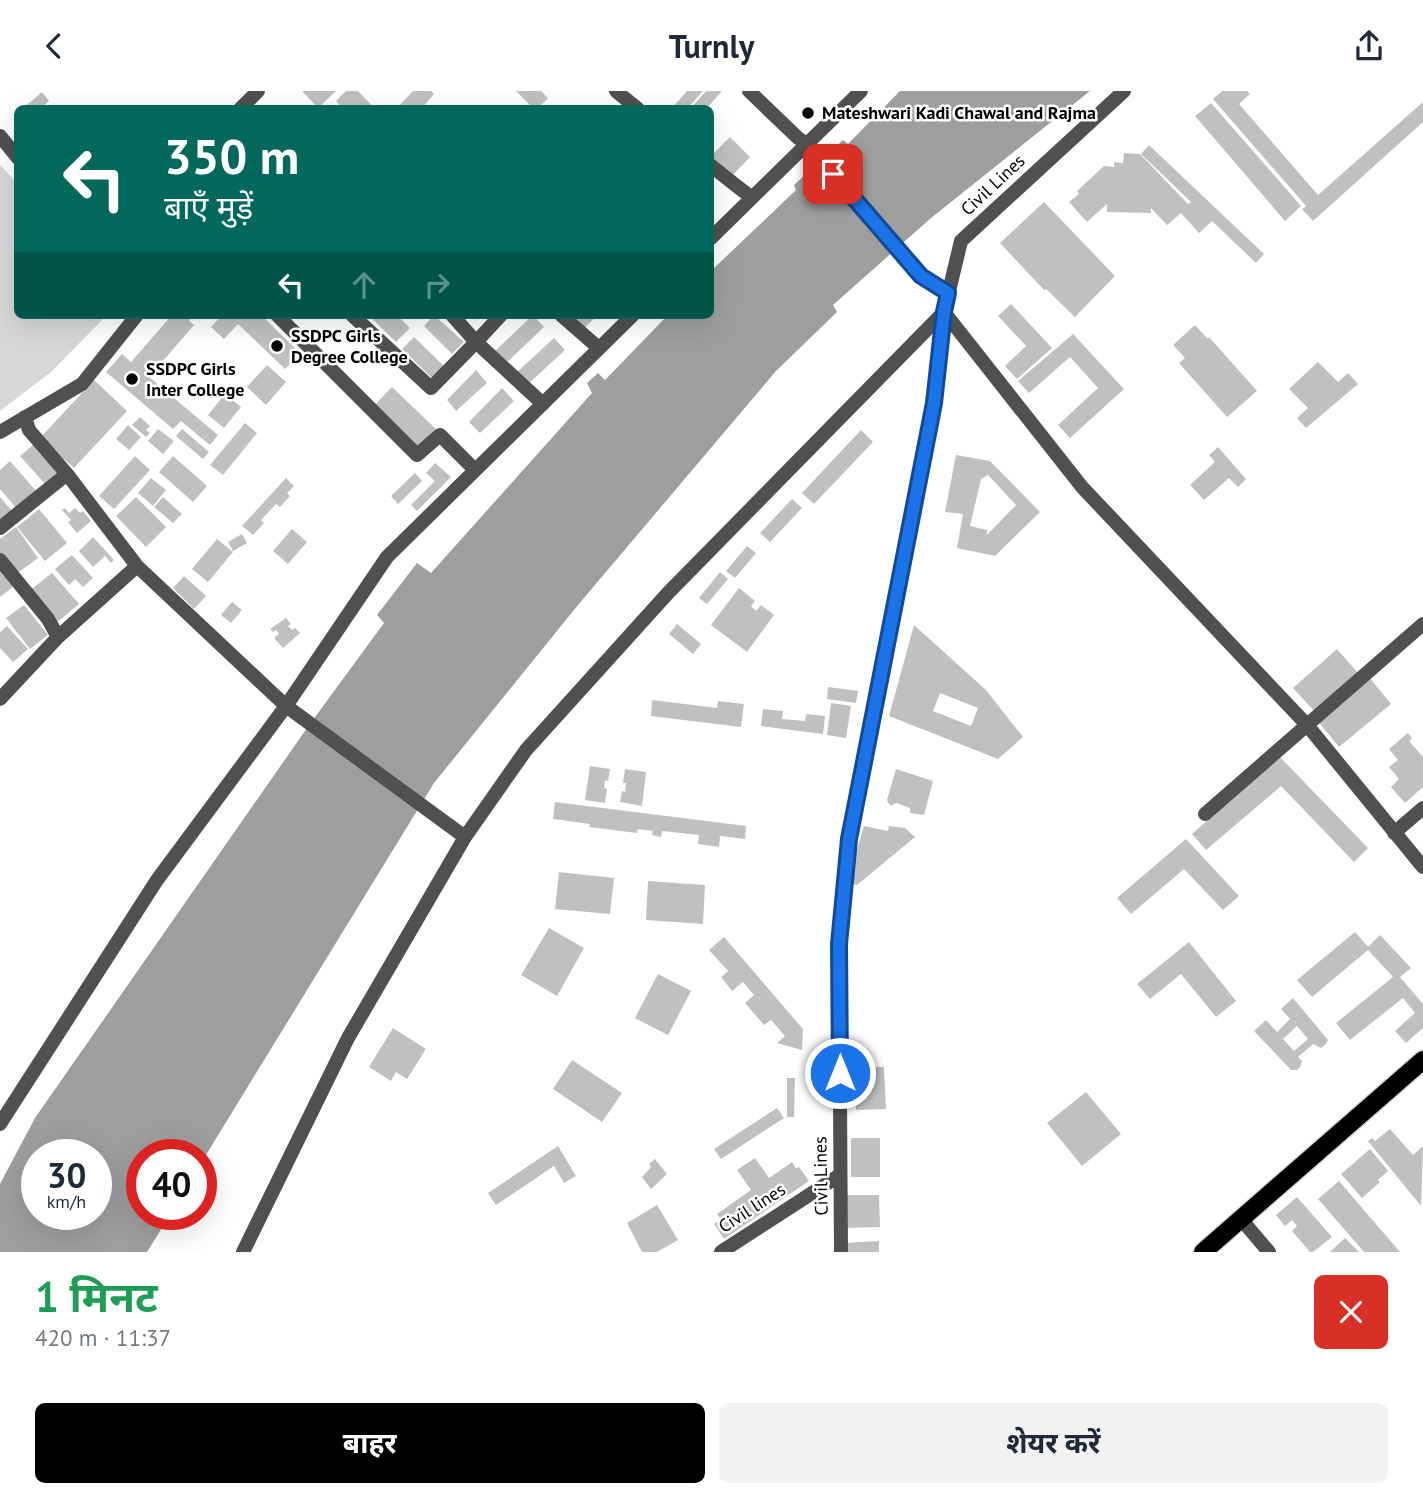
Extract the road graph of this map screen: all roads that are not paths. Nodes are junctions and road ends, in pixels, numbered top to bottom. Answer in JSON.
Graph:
{"nodes":[{"id":1,"x":258,"y":91,"type":"edge"},
{"id":2,"x":616,"y":91,"type":"edge"},
{"id":3,"x":749,"y":91,"type":"edge"},
{"id":4,"x":860,"y":91,"type":"edge"},
{"id":5,"x":1124,"y":91,"type":"edge"},
{"id":6,"x":244,"y":105,"type":"edge"},
{"id":7,"x":633,"y":105,"type":"edge"},
{"id":8,"x":0,"y":136,"type":"edge"},
{"id":9,"x":811,"y":148,"type":"junction"},
{"id":10,"x":14,"y":153,"type":"edge"},
{"id":11,"x":714,"y":168,"type":"edge"},
{"id":12,"x":752,"y":198,"type":"junction"},
{"id":13,"x":714,"y":235,"type":"edge"},
{"id":14,"x":948,"y":293,"type":"junction"},
{"id":15,"x":944,"y":312,"type":"junction"},
{"id":16,"x":134,"y":319,"type":"edge"},
{"id":17,"x":281,"y":319,"type":"edge"},
{"id":18,"x":356,"y":319,"type":"edge"},
{"id":19,"x":456,"y":319,"type":"edge"},
{"id":20,"x":497,"y":319,"type":"edge"},
{"id":21,"x":565,"y":319,"type":"edge"},
{"id":22,"x":629,"y":319,"type":"edge"},
{"id":23,"x":476,"y":342,"type":"junction"},
{"id":24,"x":593,"y":344,"type":"dead end"},
{"id":25,"x":542,"y":404,"type":"junction"},
{"id":26,"x":26,"y":417,"type":"junction"},
{"id":27,"x":0,"y":432,"type":"edge"},
{"id":28,"x":475,"y":470,"type":"junction"},
{"id":29,"x":67,"y":474,"type":"junction"},
{"id":30,"x":0,"y":528,"type":"edge"},
{"id":31,"x":0,"y":560,"type":"edge"},
{"id":32,"x":136,"y":566,"type":"junction"},
{"id":33,"x":1423,"y":624,"type":"edge"},
{"id":34,"x":58,"y":637,"type":"junction"},
{"id":35,"x":0,"y":699,"type":"edge"},
{"id":36,"x":286,"y":706,"type":"junction"},
{"id":37,"x":1307,"y":725,"type":"junction"},
{"id":38,"x":1423,"y":808,"type":"edge"},
{"id":39,"x":1205,"y":814,"type":"dead end"},
{"id":40,"x":1394,"y":833,"type":"junction"},
{"id":41,"x":465,"y":837,"type":"junction"},
{"id":42,"x":1423,"y":867,"type":"edge"},
{"id":43,"x":1423,"y":1060,"type":"edge"},
{"id":44,"x":0,"y":1124,"type":"edge"},
{"id":45,"x":840,"y":1175,"type":"junction"},
{"id":46,"x":1241,"y":1219,"type":"junction"},
{"id":47,"x":243,"y":1252,"type":"edge"},
{"id":48,"x":721,"y":1252,"type":"edge"},
{"id":49,"x":841,"y":1252,"type":"edge"},
{"id":50,"x":1203,"y":1252,"type":"edge"},
{"id":51,"x":1269,"y":1252,"type":"edge"}],
"edges":[{"from":1,"to":6,"type":"street"},
{"from":2,"to":7,"type":"street"},
{"from":3,"to":9,"type":"street"},
{"from":4,"to":9,"type":"street"},
{"from":5,"to":14,"type":"street","name":"Civil Lines"},
{"from":8,"to":10,"type":"street"},
{"from":9,"to":12,"type":"street"},
{"from":9,"to":14,"type":"street"},
{"from":11,"to":12,"type":"street"},
{"from":12,"to":13,"type":"street"},
{"from":14,"to":15,"type":"street","name":"Civil Lines"},
{"from":15,"to":37,"type":"street"},
{"from":15,"to":41,"type":"street"},
{"from":15,"to":45,"type":"street","name":"Civil Lines"},
{"from":16,"to":26,"type":"street"},
{"from":17,"to":28,"type":"street"},
{"from":18,"to":23,"type":"street"},
{"from":19,"to":23,"type":"street"},
{"from":20,"to":23,"type":"street"},
{"from":21,"to":24,"type":"street"},
{"from":22,"to":25,"type":"street"},
{"from":23,"to":25,"type":"street"},
{"from":25,"to":28,"type":"street"},
{"from":26,"to":27,"type":"street"},
{"from":26,"to":29,"type":"street"},
{"from":28,"to":36,"type":"street"},
{"from":29,"to":30,"type":"street"},
{"from":29,"to":32,"type":"street"},
{"from":31,"to":34,"type":"street"},
{"from":32,"to":34,"type":"street"},
{"from":32,"to":36,"type":"street"},
{"from":33,"to":37,"type":"street"},
{"from":34,"to":35,"type":"street"},
{"from":36,"to":41,"type":"street"},
{"from":36,"to":44,"type":"street"},
{"from":37,"to":39,"type":"street"},
{"from":37,"to":40,"type":"street"},
{"from":38,"to":40,"type":"street"},
{"from":40,"to":42,"type":"street"},
{"from":41,"to":47,"type":"street"},
{"from":43,"to":46,"type":"main road"},
{"from":45,"to":48,"type":"street","name":"Civil lines"},
{"from":45,"to":49,"type":"street","name":"Civil Lines"},
{"from":46,"to":50,"type":"main road"},
{"from":46,"to":51,"type":"street"}]}
